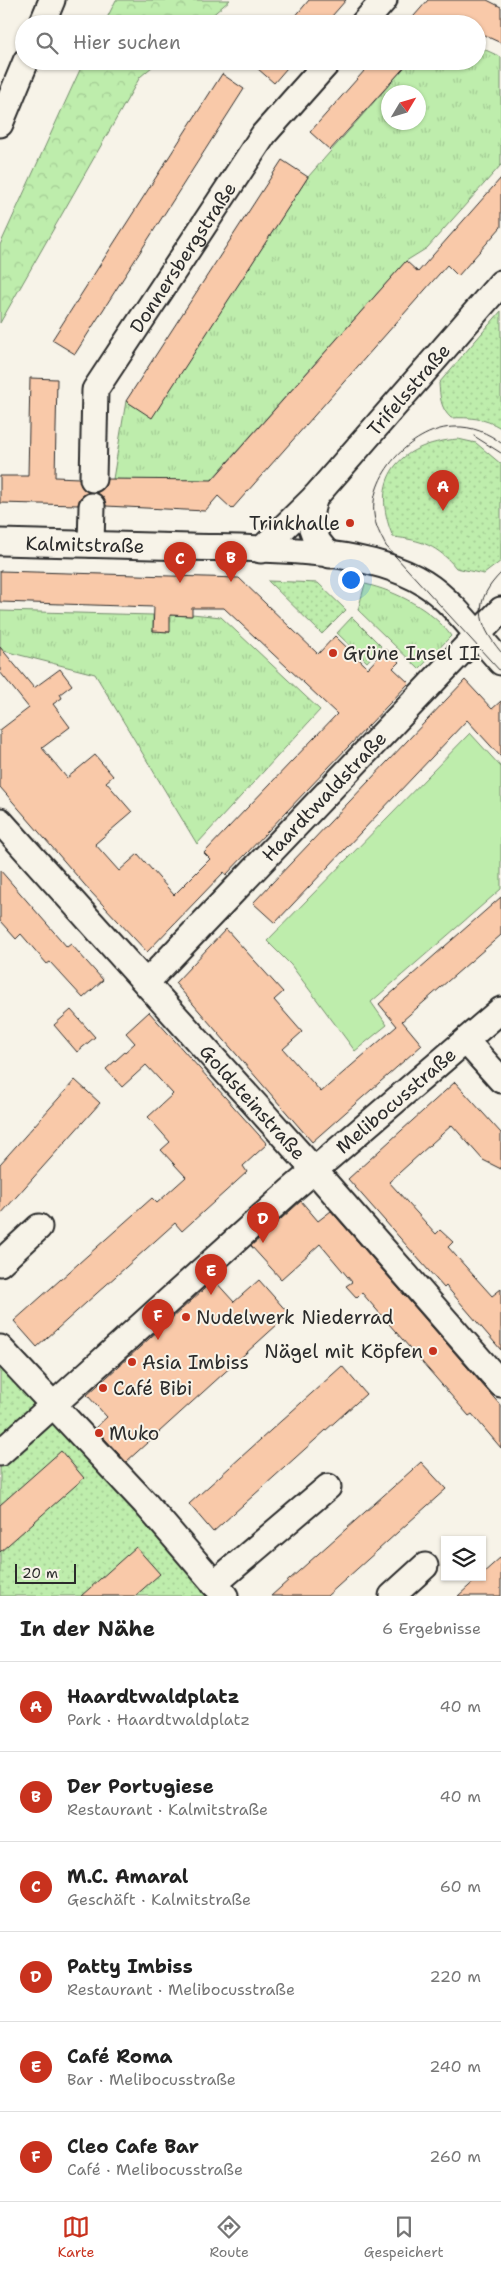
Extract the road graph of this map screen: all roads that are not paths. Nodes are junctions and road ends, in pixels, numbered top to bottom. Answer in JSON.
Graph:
{"nodes":[{"id":1,"x":52,"y":0,"type":"edge"},
{"id":2,"x":384,"y":0,"type":"edge"},
{"id":3,"x":46,"y":15,"type":"edge"},
{"id":4,"x":370,"y":15,"type":"edge"},
{"id":5,"x":22,"y":70,"type":"edge"},
{"id":6,"x":321,"y":70,"type":"edge"},
{"id":7,"x":0,"y":124,"type":"edge"},
{"id":8,"x":501,"y":283,"type":"edge"},
{"id":9,"x":93,"y":479,"type":"dead end"},
{"id":10,"x":315,"y":497,"type":"junction"},
{"id":11,"x":92,"y":506,"type":"dead end"},
{"id":12,"x":0,"y":542,"type":"edge"},
{"id":13,"x":91,"y":544,"type":"junction"},
{"id":14,"x":261,"y":550,"type":"junction"},
{"id":15,"x":330,"y":555,"type":"junction"},
{"id":16,"x":501,"y":610,"type":"edge"},
{"id":17,"x":477,"y":635,"type":"junction"},
{"id":18,"x":501,"y":662,"type":"edge"},
{"id":19,"x":0,"y":821,"type":"edge"},
{"id":20,"x":146,"y":984,"type":"junction"},
{"id":21,"x":501,"y":1010,"type":"edge"},
{"id":22,"x":466,"y":1041,"type":"junction"},
{"id":23,"x":501,"y":1080,"type":"edge"},
{"id":24,"x":315,"y":1171,"type":"junction"},
{"id":25,"x":39,"y":1227,"type":"dead end"},
{"id":26,"x":0,"y":1263,"type":"edge"},
{"id":27,"x":0,"y":1348,"type":"edge"},
{"id":28,"x":501,"y":1384,"type":"edge"},
{"id":29,"x":53,"y":1406,"type":"junction"},
{"id":30,"x":0,"y":1453,"type":"edge"},
{"id":31,"x":328,"y":1487,"type":"dead end"},
{"id":32,"x":424,"y":1566,"type":"dead end"},
{"id":33,"x":220,"y":1590,"type":"edge"},
{"id":34,"x":392,"y":1596,"type":"edge"}],
"edges":[{"from":1,"to":3,"type":"street"},
{"from":2,"to":4,"type":"street"},
{"from":5,"to":7,"type":"street"},
{"from":6,"to":9,"type":"street","name":"Donnersbergstraße"},
{"from":8,"to":10,"type":"street","name":"Trifelsstraße"},
{"from":10,"to":14,"type":"street","name":"Trifelsstraße"},
{"from":10,"to":15,"type":"street","name":"Trifelsstraße"},
{"from":11,"to":13,"type":"street"},
{"from":12,"to":13,"type":"street","name":"Kalmitstraße"},
{"from":13,"to":14,"type":"street","name":"Kalmitstraße"},
{"from":14,"to":15,"type":"street","name":"Kalmitstraße"},
{"from":15,"to":17,"type":"street","name":"Kalmitstraße"},
{"from":16,"to":17,"type":"street","name":"Haardtwaldstraße"},
{"from":17,"to":18,"type":"street","name":"Kalmitstraße"},
{"from":17,"to":20,"type":"street","name":"Haardtwaldstraße"},
{"from":19,"to":20,"type":"street","name":"Goldsteinstraße"},
{"from":20,"to":24,"type":"street","name":"Goldsteinstraße"},
{"from":21,"to":22,"type":"street","name":"Melibocusstraße"},
{"from":22,"to":23,"type":"street"},
{"from":22,"to":24,"type":"street","name":"Melibocusstraße"},
{"from":24,"to":28,"type":"street","name":"Goldsteinstraße"},
{"from":24,"to":29,"type":"street","name":"Melibocusstraße"},
{"from":25,"to":26,"type":"street"},
{"from":27,"to":29,"type":"street"},
{"from":29,"to":30,"type":"street","name":"Melibocusstraße"},
{"from":29,"to":33,"type":"street"},
{"from":31,"to":33,"type":"street"},
{"from":32,"to":34,"type":"street"}]}
